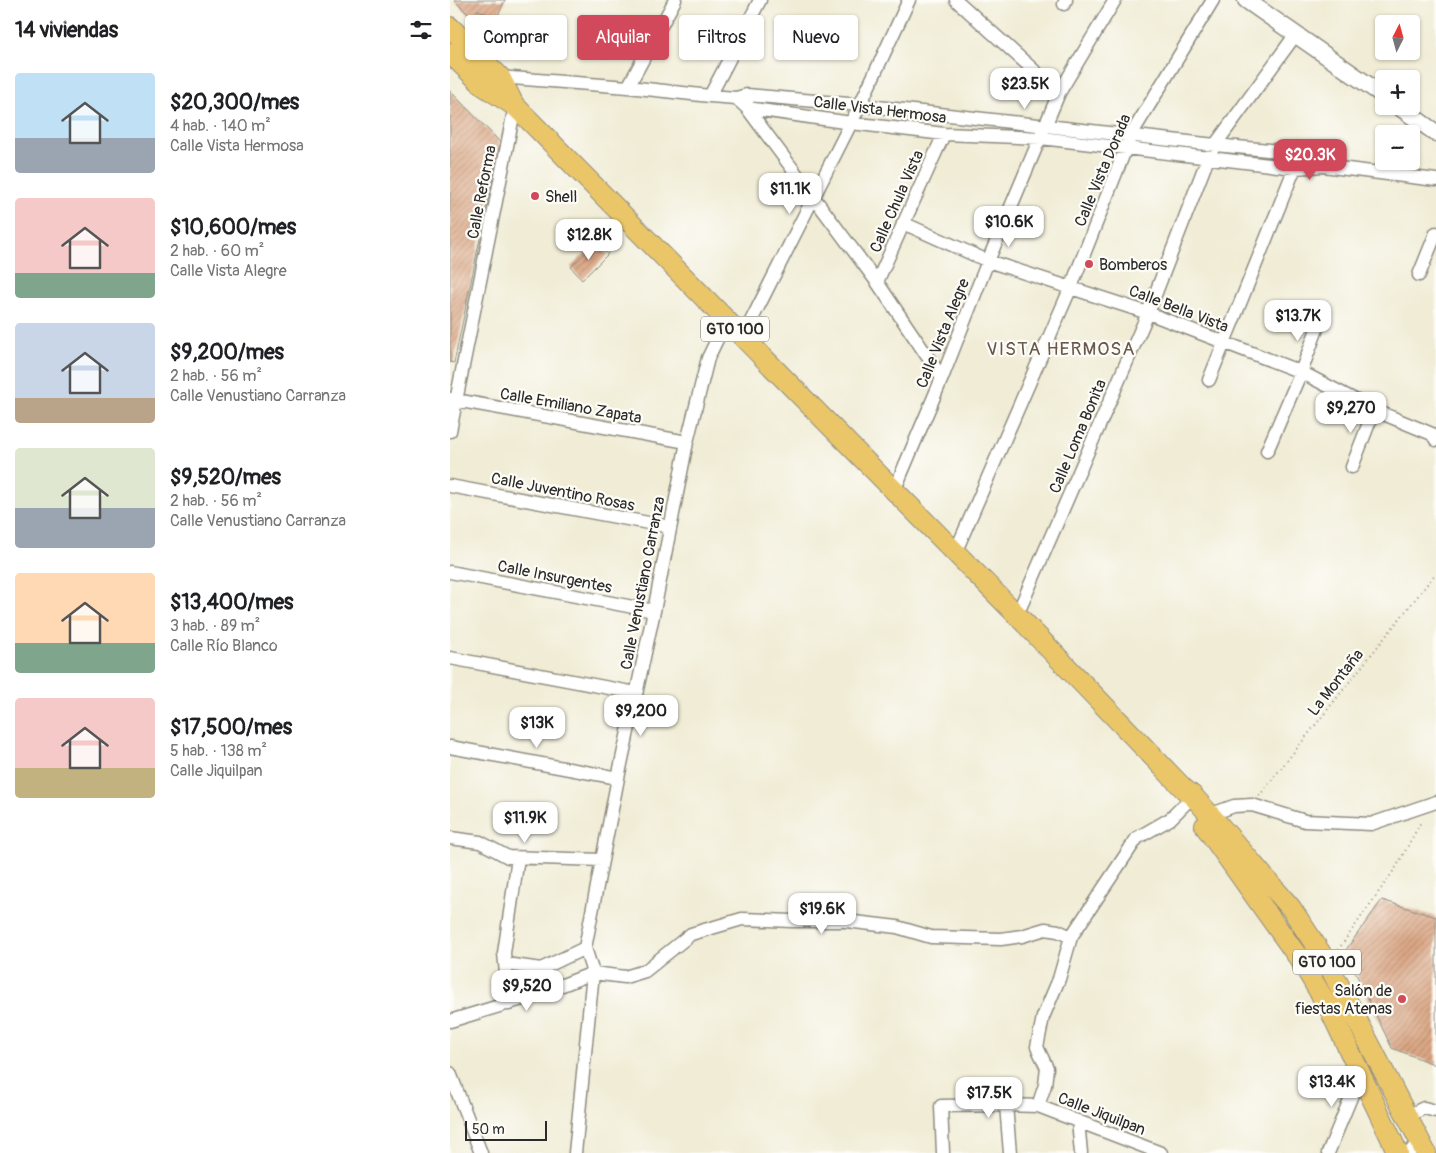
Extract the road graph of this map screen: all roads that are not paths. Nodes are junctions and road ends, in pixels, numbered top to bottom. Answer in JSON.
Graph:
{"nodes":[{"id":1,"x":675,"y":0,"type":"edge"},
{"id":2,"x":760,"y":0,"type":"edge"},
{"id":3,"x":908,"y":0,"type":"edge"},
{"id":4,"x":956,"y":0,"type":"edge"},
{"id":5,"x":1114,"y":0,"type":"edge"},
{"id":6,"x":1213,"y":0,"type":"edge"},
{"id":7,"x":1246,"y":0,"type":"edge"},
{"id":8,"x":450,"y":27,"type":"edge"},
{"id":9,"x":1296,"y":34,"type":"junction"},
{"id":10,"x":450,"y":53,"type":"edge"},
{"id":11,"x":492,"y":82,"type":"junction"},
{"id":12,"x":628,"y":87,"type":"junction"},
{"id":13,"x":1375,"y":90,"type":"edge"},
{"id":14,"x":1059,"y":93,"type":"junction"},
{"id":15,"x":710,"y":96,"type":"junction"},
{"id":16,"x":743,"y":100,"type":"junction"},
{"id":17,"x":860,"y":105,"type":"junction"},
{"id":18,"x":515,"y":106,"type":"junction"},
{"id":19,"x":1411,"y":115,"type":"edge"},
{"id":20,"x":850,"y":123,"type":"junction"},
{"id":21,"x":1043,"y":132,"type":"junction"},
{"id":22,"x":1436,"y":133,"type":"edge"},
{"id":23,"x":944,"y":134,"type":"junction"},
{"id":24,"x":1131,"y":135,"type":"junction"},
{"id":25,"x":1215,"y":145,"type":"junction"},
{"id":26,"x":1126,"y":149,"type":"junction"},
{"id":27,"x":1301,"y":153,"type":"junction"},
{"id":28,"x":1208,"y":158,"type":"junction"},
{"id":29,"x":1323,"y":166,"type":"junction"},
{"id":30,"x":1295,"y":168,"type":"junction"},
{"id":31,"x":1436,"y":180,"type":"edge"},
{"id":32,"x":814,"y":198,"type":"junction"},
{"id":33,"x":903,"y":223,"type":"junction"},
{"id":34,"x":1436,"y":232,"type":"edge"},
{"id":35,"x":988,"y":260,"type":"junction"},
{"id":36,"x":1419,"y":275,"type":"dead end"},
{"id":37,"x":877,"y":282,"type":"junction"},
{"id":38,"x":1071,"y":286,"type":"junction"},
{"id":39,"x":1148,"y":313,"type":"junction"},
{"id":40,"x":726,"y":320,"type":"junction"},
{"id":41,"x":1320,"y":321,"type":"dead end"},
{"id":42,"x":743,"y":337,"type":"junction"},
{"id":43,"x":1224,"y":343,"type":"junction"},
{"id":44,"x":1301,"y":372,"type":"junction"},
{"id":45,"x":942,"y":378,"type":"junction"},
{"id":46,"x":1209,"y":380,"type":"dead end"},
{"id":47,"x":453,"y":400,"type":"edge"},
{"id":48,"x":1374,"y":410,"type":"junction"},
{"id":49,"x":450,"y":431,"type":"edge"},
{"id":50,"x":1436,"y":440,"type":"edge"},
{"id":51,"x":687,"y":442,"type":"junction"},
{"id":52,"x":1267,"y":451,"type":"dead end"},
{"id":53,"x":1352,"y":468,"type":"dead end"},
{"id":54,"x":450,"y":486,"type":"edge"},
{"id":55,"x":894,"y":491,"type":"junction"},
{"id":56,"x":670,"y":527,"type":"junction"},
{"id":57,"x":955,"y":553,"type":"junction"},
{"id":58,"x":450,"y":572,"type":"edge"},
{"id":59,"x":654,"y":610,"type":"junction"},
{"id":60,"x":1017,"y":615,"type":"junction"},
{"id":61,"x":450,"y":658,"type":"edge"},
{"id":62,"x":636,"y":693,"type":"junction"},
{"id":63,"x":450,"y":747,"type":"edge"},
{"id":64,"x":618,"y":778,"type":"junction"},
{"id":65,"x":1188,"y":795,"type":"junction"},
{"id":66,"x":1433,"y":803,"type":"edge"},
{"id":67,"x":1210,"y":814,"type":"junction"},
{"id":68,"x":450,"y":838,"type":"edge"},
{"id":69,"x":518,"y":858,"type":"junction"},
{"id":70,"x":602,"y":860,"type":"junction"},
{"id":71,"x":1071,"y":937,"type":"junction"},
{"id":72,"x":584,"y":948,"type":"junction"},
{"id":73,"x":506,"y":964,"type":"junction"},
{"id":74,"x":541,"y":969,"type":"junction"},
{"id":75,"x":593,"y":973,"type":"junction"},
{"id":76,"x":542,"y":992,"type":"junction"},
{"id":77,"x":509,"y":1004,"type":"junction"},
{"id":78,"x":450,"y":1021,"type":"edge"},
{"id":79,"x":450,"y":1073,"type":"edge"},
{"id":80,"x":1361,"y":1073,"type":"junction"},
{"id":81,"x":1006,"y":1105,"type":"junction"},
{"id":82,"x":1038,"y":1106,"type":"junction"},
{"id":83,"x":1436,"y":1111,"type":"edge"},
{"id":84,"x":1407,"y":1116,"type":"junction"},
{"id":85,"x":1078,"y":1121,"type":"junction"},
{"id":86,"x":1418,"y":1149,"type":"edge"},
{"id":87,"x":481,"y":1153,"type":"edge"},
{"id":88,"x":575,"y":1153,"type":"edge"},
{"id":89,"x":943,"y":1153,"type":"edge"},
{"id":90,"x":1010,"y":1153,"type":"edge"},
{"id":91,"x":1082,"y":1153,"type":"edge"},
{"id":92,"x":1161,"y":1153,"type":"edge"},
{"id":93,"x":1328,"y":1153,"type":"edge"},
{"id":94,"x":1398,"y":1153,"type":"edge"}],
"edges":[{"from":1,"to":12,"type":"street"},
{"from":2,"to":15,"type":"street"},
{"from":3,"to":17,"type":"street"},
{"from":4,"to":14,"type":"street"},
{"from":5,"to":14,"type":"street","name":"Calle Vista Alegre"},
{"from":6,"to":24,"type":"street","name":"Calle Vista Dorada"},
{"from":7,"to":9,"type":"street"},
{"from":8,"to":11,"type":"main road","number":"GTO 100"},
{"from":9,"to":13,"type":"street"},
{"from":9,"to":25,"type":"street","name":"Calle Loma Bonita"},
{"from":10,"to":11,"type":"main road","number":"GTO 100"},
{"from":11,"to":12,"type":"street","name":"Calle Vista Hermosa"},
{"from":11,"to":18,"type":"main road","number":"GTO 100"},
{"from":12,"to":15,"type":"street","name":"Calle Vista Hermosa"},
{"from":14,"to":21,"type":"street","name":"Calle Vista Alegre"},
{"from":15,"to":16,"type":"street","name":"Calle Vista Hermosa"},
{"from":16,"to":17,"type":"street","name":"Calle Vista Hermosa"},
{"from":16,"to":20,"type":"street","name":"Calle Vista Hermosa"},
{"from":16,"to":32,"type":"street"},
{"from":17,"to":20,"type":"street"},
{"from":17,"to":21,"type":"street","name":"Calle Vista Hermosa"},
{"from":18,"to":40,"type":"main road","number":"GTO 100"},
{"from":18,"to":47,"type":"street","name":"Calle Reforma"},
{"from":19,"to":22,"type":"street"},
{"from":20,"to":23,"type":"street","name":"Calle Vista Hermosa"},
{"from":20,"to":32,"type":"street"},
{"from":21,"to":23,"type":"street","name":"Calle Vista Hermosa"},
{"from":21,"to":24,"type":"street","name":"Calle Vista Hermosa"},
{"from":21,"to":26,"type":"street","name":"Calle Vista Hermosa"},
{"from":21,"to":35,"type":"street","name":"Calle Vista Alegre"},
{"from":23,"to":33,"type":"street","name":"Calle Chula Vista"},
{"from":24,"to":25,"type":"street","name":"Calle Vista Hermosa"},
{"from":24,"to":26,"type":"street","name":"Calle Vista Dorada"},
{"from":25,"to":27,"type":"street","name":"Calle Vista Hermosa"},
{"from":25,"to":28,"type":"street","name":"Calle Loma Bonita"},
{"from":26,"to":28,"type":"street","name":"Calle Vista Hermosa"},
{"from":26,"to":38,"type":"street","name":"Calle Vista Dorada"},
{"from":27,"to":29,"type":"street","name":"Calle Vista Hermosa"},
{"from":27,"to":30,"type":"street"},
{"from":28,"to":30,"type":"street","name":"Calle Vista Hermosa"},
{"from":28,"to":39,"type":"street","name":"Calle Loma Bonita"},
{"from":29,"to":30,"type":"street","name":"Calle Vista Hermosa"},
{"from":29,"to":31,"type":"street","name":"Calle Vista Hermosa"},
{"from":30,"to":43,"type":"street"},
{"from":32,"to":37,"type":"street"},
{"from":32,"to":42,"type":"street"},
{"from":33,"to":35,"type":"street","name":"Calle Bella Vista"},
{"from":33,"to":37,"type":"street","name":"Calle Chula Vista"},
{"from":34,"to":36,"type":"street"},
{"from":35,"to":38,"type":"street","name":"Calle Bella Vista"},
{"from":35,"to":45,"type":"street","name":"Calle Vista Alegre"},
{"from":37,"to":45,"type":"street"},
{"from":38,"to":39,"type":"street","name":"Calle Bella Vista"},
{"from":38,"to":57,"type":"street","name":"Calle Vista Dorada"},
{"from":39,"to":43,"type":"street","name":"Calle Bella Vista"},
{"from":39,"to":60,"type":"street","name":"Calle Loma Bonita"},
{"from":40,"to":42,"type":"main road","number":"GTO 100"},
{"from":40,"to":51,"type":"street","name":"Calle Venustiano Carranza"},
{"from":41,"to":44,"type":"street"},
{"from":42,"to":55,"type":"main road","number":"GTO 100"},
{"from":43,"to":44,"type":"street","name":"Calle Bella Vista"},
{"from":43,"to":46,"type":"street"},
{"from":44,"to":48,"type":"street","name":"Calle Bella Vista"},
{"from":44,"to":52,"type":"street"},
{"from":45,"to":55,"type":"street","name":"Calle Vista Alegre"},
{"from":47,"to":49,"type":"street","name":"Calle Reforma"},
{"from":47,"to":51,"type":"street","name":"Calle Emiliano Zapata"},
{"from":48,"to":50,"type":"street","name":"Calle Bella Vista"},
{"from":48,"to":53,"type":"street"},
{"from":51,"to":56,"type":"street","name":"Calle Venustiano Carranza"},
{"from":54,"to":56,"type":"street","name":"Calle Juventino Rosas"},
{"from":55,"to":57,"type":"main road","number":"GTO 100"},
{"from":56,"to":59,"type":"street","name":"Calle Venustiano Carranza"},
{"from":57,"to":60,"type":"main road","number":"GTO 100"},
{"from":58,"to":59,"type":"street","name":"Calle Insurgentes"},
{"from":59,"to":62,"type":"street","name":"Calle Venustiano Carranza"},
{"from":60,"to":65,"type":"main road","number":"GTO 100"},
{"from":61,"to":62,"type":"street"},
{"from":62,"to":64,"type":"street","name":"Calle Venustiano Carranza"},
{"from":63,"to":64,"type":"street"},
{"from":64,"to":70,"type":"street","name":"Calle Venustiano Carranza"},
{"from":65,"to":67,"type":"main road","number":"GTO 100"},
{"from":65,"to":71,"type":"street"},
{"from":65,"to":80,"type":"main road","number":"GTO 100"},
{"from":66,"to":67,"type":"street"},
{"from":67,"to":84,"type":"main road","number":"GTO 100"},
{"from":68,"to":69,"type":"street"},
{"from":69,"to":70,"type":"street"},
{"from":69,"to":73,"type":"street"},
{"from":70,"to":72,"type":"street","name":"Calle Venustiano Carranza"},
{"from":71,"to":75,"type":"street"},
{"from":71,"to":82,"type":"street"},
{"from":72,"to":74,"type":"street"},
{"from":72,"to":75,"type":"street"},
{"from":73,"to":74,"type":"street"},
{"from":73,"to":77,"type":"street"},
{"from":74,"to":76,"type":"street"},
{"from":75,"to":76,"type":"street"},
{"from":75,"to":88,"type":"street"},
{"from":76,"to":77,"type":"street"},
{"from":77,"to":78,"type":"street"},
{"from":79,"to":87,"type":"street"},
{"from":80,"to":93,"type":"street"},
{"from":80,"to":94,"type":"main road","number":"GTO 100"},
{"from":81,"to":82,"type":"street","name":"Calle Jiquilpan"},
{"from":81,"to":89,"type":"street","name":"Calle Jiquilpan"},
{"from":81,"to":90,"type":"street"},
{"from":82,"to":85,"type":"street","name":"Calle Jiquilpan"},
{"from":83,"to":84,"type":"street"},
{"from":84,"to":86,"type":"main road","number":"GTO 100"},
{"from":85,"to":91,"type":"street"},
{"from":85,"to":92,"type":"street","name":"Calle Jiquilpan"}]}
